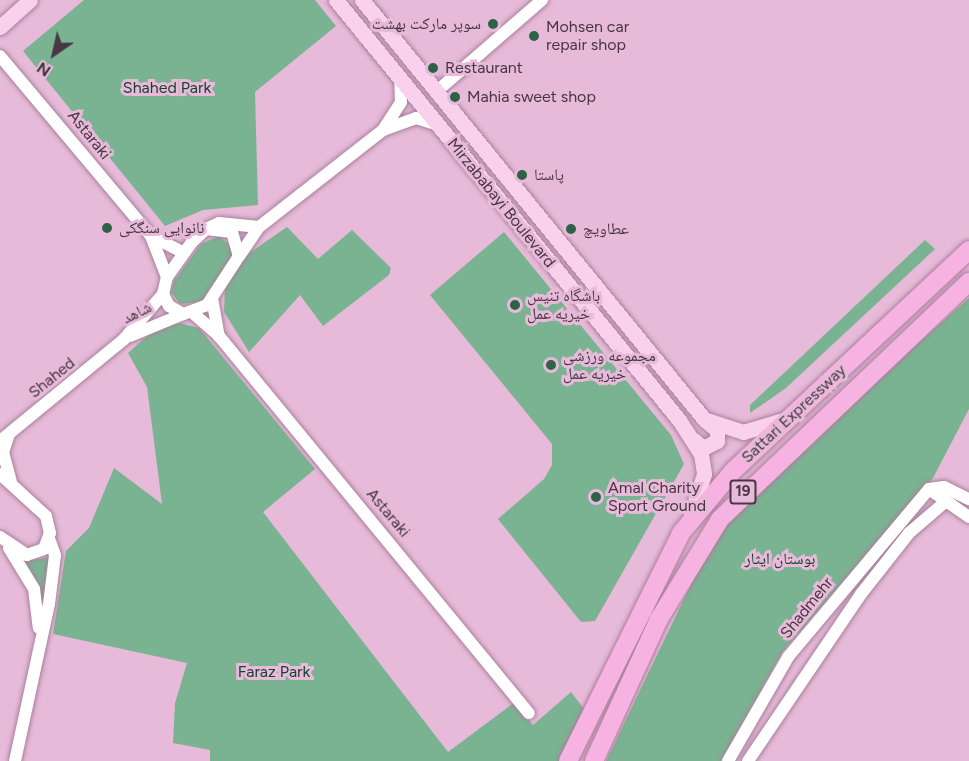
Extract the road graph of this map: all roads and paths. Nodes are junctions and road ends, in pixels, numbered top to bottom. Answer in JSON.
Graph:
{"nodes":[{"id":1,"x":30,"y":0,"type":"edge"},
{"id":2,"x":336,"y":0,"type":"edge"},
{"id":3,"x":362,"y":0,"type":"edge"},
{"id":4,"x":542,"y":0,"type":"edge"},
{"id":5,"x":0,"y":27,"type":"edge"},
{"id":6,"x":0,"y":56,"type":"edge"},
{"id":7,"x":400,"y":79,"type":"junction"},
{"id":8,"x":437,"y":90,"type":"junction"},
{"id":9,"x":436,"y":124,"type":"junction"},
{"id":10,"x":382,"y":130,"type":"junction"},
{"id":11,"x":260,"y":227,"type":"junction"},
{"id":12,"x":206,"y":229,"type":"junction"},
{"id":13,"x":151,"y":236,"type":"junction"},
{"id":14,"x":969,"y":250,"type":"edge"},
{"id":15,"x":184,"y":253,"type":"junction"},
{"id":16,"x":239,"y":256,"type":"junction"},
{"id":17,"x":167,"y":277,"type":"junction"},
{"id":18,"x":969,"y":282,"type":"edge"},
{"id":19,"x":163,"y":294,"type":"junction"},
{"id":20,"x":212,"y":298,"type":"junction"},
{"id":21,"x":188,"y":314,"type":"junction"},
{"id":22,"x":219,"y":336,"type":"junction"},
{"id":23,"x":124,"y":339,"type":"junction"},
{"id":24,"x":791,"y":416,"type":"junction"},
{"id":25,"x":704,"y":419,"type":"junction"},
{"id":26,"x":679,"y":420,"type":"junction"},
{"id":27,"x":4,"y":438,"type":"edge"},
{"id":28,"x":0,"y":474,"type":"edge"},
{"id":29,"x":11,"y":482,"type":"junction"},
{"id":30,"x":929,"y":489,"type":"junction"},
{"id":31,"x":969,"y":499,"type":"edge"},
{"id":32,"x":944,"y":503,"type":"junction"},
{"id":33,"x":969,"y":517,"type":"edge"},
{"id":34,"x":681,"y":533,"type":"junction"},
{"id":35,"x":2,"y":539,"type":"edge"},
{"id":36,"x":50,"y":541,"type":"junction"},
{"id":37,"x":40,"y":641,"type":"junction"},
{"id":38,"x":529,"y":713,"type":"dead end"},
{"id":39,"x":15,"y":761,"type":"edge"},
{"id":40,"x":568,"y":761,"type":"edge"},
{"id":41,"x":594,"y":761,"type":"edge"},
{"id":42,"x":728,"y":761,"type":"edge"},
{"id":43,"x":748,"y":761,"type":"edge"}],
"edges":[{"from":1,"to":5,"type":"main road"},
{"from":2,"to":7,"type":"main road","name":"Mirzababayi Boulevard"},
{"from":3,"to":8,"type":"main road","name":"Mirzababayi Boulevard"},
{"from":4,"to":8,"type":"street"},
{"from":6,"to":13,"type":"street","name":"Astaraki"},
{"from":7,"to":9,"type":"main road","name":"Mirzababayi Boulevard"},
{"from":7,"to":10,"type":"street"},
{"from":8,"to":25,"type":"main road","name":"Mirzababayi Boulevard"},
{"from":9,"to":10,"type":"street"},
{"from":9,"to":26,"type":"main road","name":"Mirzababayi Boulevard"},
{"from":10,"to":11,"type":"street"},
{"from":11,"to":12,"type":"street"},
{"from":11,"to":16,"type":"street"},
{"from":12,"to":15,"type":"street"},
{"from":12,"to":16,"type":"street"},
{"from":13,"to":15,"type":"street"},
{"from":13,"to":17,"type":"street"},
{"from":14,"to":24,"type":"highway","name":"Sattari Expressway","number":"19"},
{"from":15,"to":17,"type":"street"},
{"from":16,"to":20,"type":"street","name":"شاهد"},
{"from":17,"to":19,"type":"street"},
{"from":18,"to":41,"type":"highway","name":"Sattari Expressway","number":"19"},
{"from":19,"to":21,"type":"street","name":"Astaraki"},
{"from":19,"to":23,"type":"street","name":"شاهد"},
{"from":20,"to":21,"type":"street","name":"شاهد"},
{"from":20,"to":22,"type":"street"},
{"from":21,"to":22,"type":"street","name":"Astaraki"},
{"from":21,"to":23,"type":"street","name":"شاهد"},
{"from":22,"to":38,"type":"street","name":"Astaraki"},
{"from":23,"to":27,"type":"street","name":"Shahed"},
{"from":24,"to":25,"type":"main road"},
{"from":24,"to":34,"type":"highway","name":"Sattari Expressway","number":"19"},
{"from":25,"to":26,"type":"main road"},
{"from":26,"to":34,"type":"main road","name":"Mirzababayi Boulevard"},
{"from":27,"to":29,"type":"street"},
{"from":28,"to":29,"type":"street"},
{"from":29,"to":36,"type":"street"},
{"from":30,"to":31,"type":"street"},
{"from":30,"to":32,"type":"street"},
{"from":30,"to":42,"type":"street","name":"Shadmehr"},
{"from":32,"to":33,"type":"street"},
{"from":32,"to":43,"type":"street","name":"Shadmehr"},
{"from":34,"to":40,"type":"highway","name":"Sattari Expressway","number":"19"},
{"from":35,"to":36,"type":"street"},
{"from":35,"to":37,"type":"street"},
{"from":36,"to":37,"type":"street"},
{"from":37,"to":39,"type":"street"}]}
